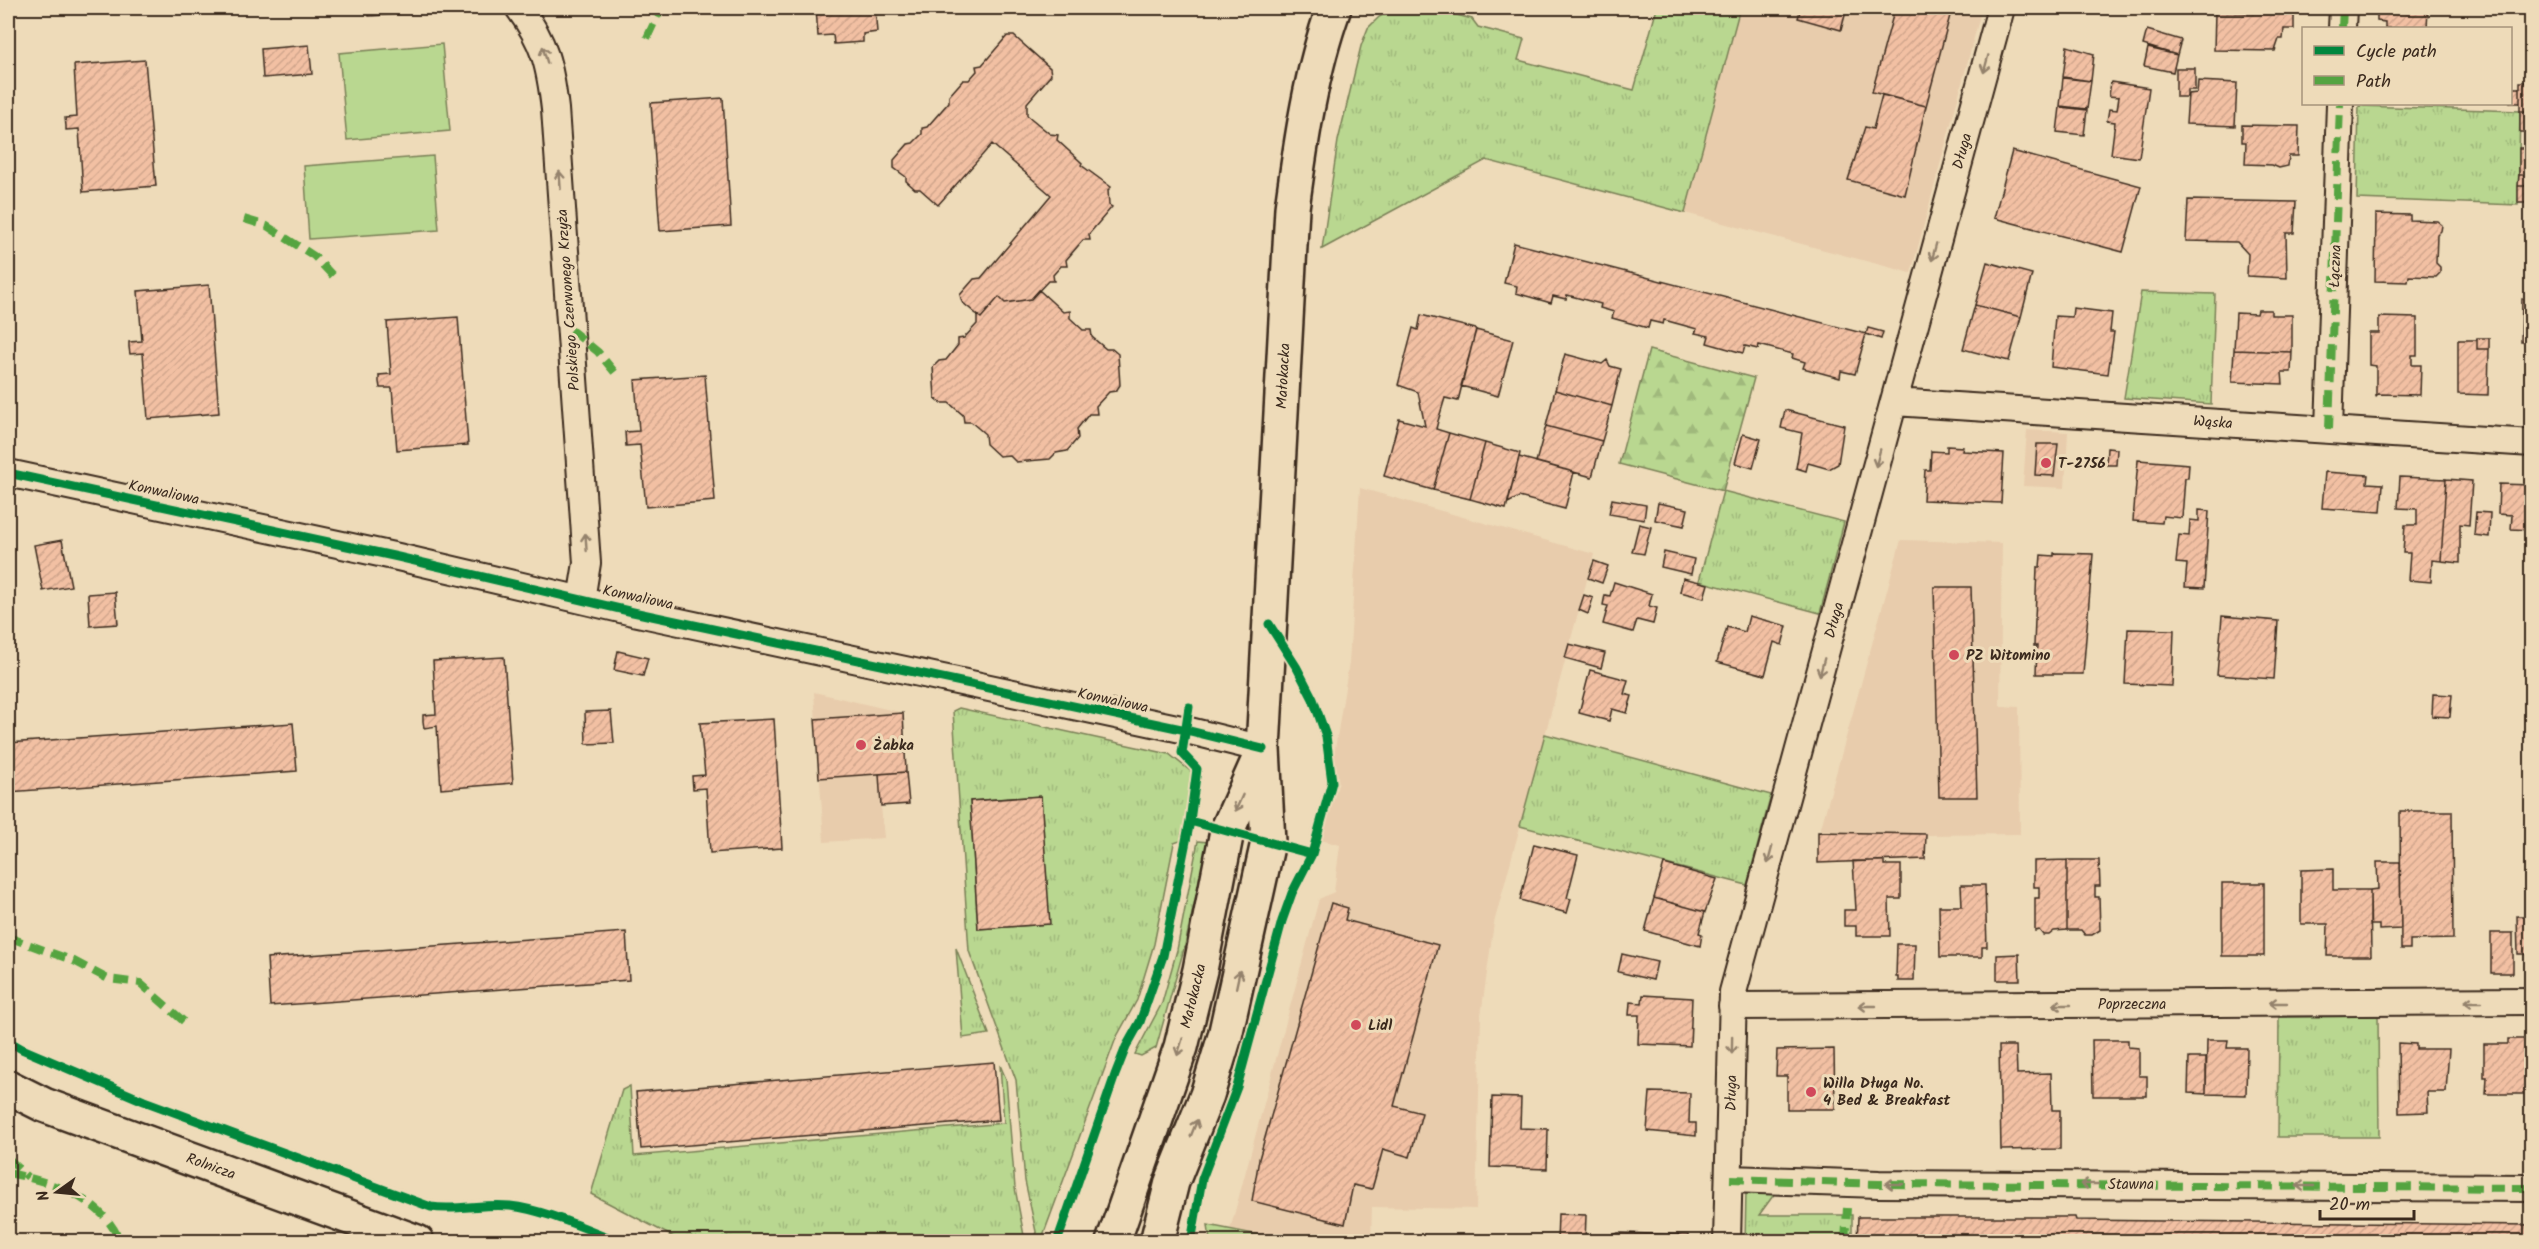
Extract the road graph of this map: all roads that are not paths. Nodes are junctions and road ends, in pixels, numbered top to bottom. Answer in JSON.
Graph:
{"nodes":[{"id":1,"x":519,"y":8,"type":"edge"},
{"id":2,"x":1334,"y":8,"type":"edge"},
{"id":3,"x":2001,"y":8,"type":"edge"},
{"id":4,"x":2343,"y":8,"type":"edge"},
{"id":5,"x":2342,"y":27,"type":"edge"},
{"id":6,"x":2340,"y":105,"type":"edge"},
{"id":7,"x":1894,"y":402,"type":"junction"},
{"id":8,"x":2330,"y":429,"type":"junction"},
{"id":9,"x":2532,"y":443,"type":"edge"},
{"id":10,"x":8,"y":473,"type":"edge"},
{"id":11,"x":581,"y":600,"type":"junction"},
{"id":12,"x":1263,"y":749,"type":"junction"},
{"id":13,"x":2532,"y":1001,"type":"edge"},
{"id":14,"x":1732,"y":1006,"type":"junction"},
{"id":15,"x":8,"y":1088,"type":"edge"},
{"id":16,"x":1730,"y":1179,"type":"junction"},
{"id":17,"x":2532,"y":1188,"type":"edge"},
{"id":18,"x":417,"y":1242,"type":"edge"},
{"id":19,"x":1113,"y":1242,"type":"edge"},
{"id":20,"x":1157,"y":1242,"type":"edge"},
{"id":21,"x":1727,"y":1242,"type":"edge"}],
"edges":[{"from":11,"to":1,"type":"street","name":"Polskiego Czerwonego Krzyża","one_way":true},
{"from":2,"to":12,"type":"main road","name":"Małokacka"},
{"from":3,"to":7,"type":"street","name":"Długa","one_way":true},
{"from":4,"to":5,"type":"street"},
{"from":6,"to":8,"type":"street","name":"Łączna"},
{"from":7,"to":8,"type":"street","name":"Wąska"},
{"from":7,"to":14,"type":"street","name":"Długa","one_way":true},
{"from":8,"to":9,"type":"street","name":"Wąska"},
{"from":10,"to":11,"type":"street","name":"Konwaliowa"},
{"from":11,"to":12,"type":"street","name":"Konwaliowa"},
{"from":12,"to":19,"type":"main road","name":"Małokacka","one_way":true},
{"from":20,"to":12,"type":"main road","name":"Małokacka","one_way":true},
{"from":13,"to":14,"type":"street","name":"Poprzeczna","one_way":true},
{"from":14,"to":16,"type":"street","name":"Długa","one_way":true},
{"from":15,"to":18,"type":"main road","name":"Rolnicza"},
{"from":17,"to":16,"type":"street","name":"Stawna","one_way":true},
{"from":16,"to":21,"type":"street","name":"Długa"}]}
